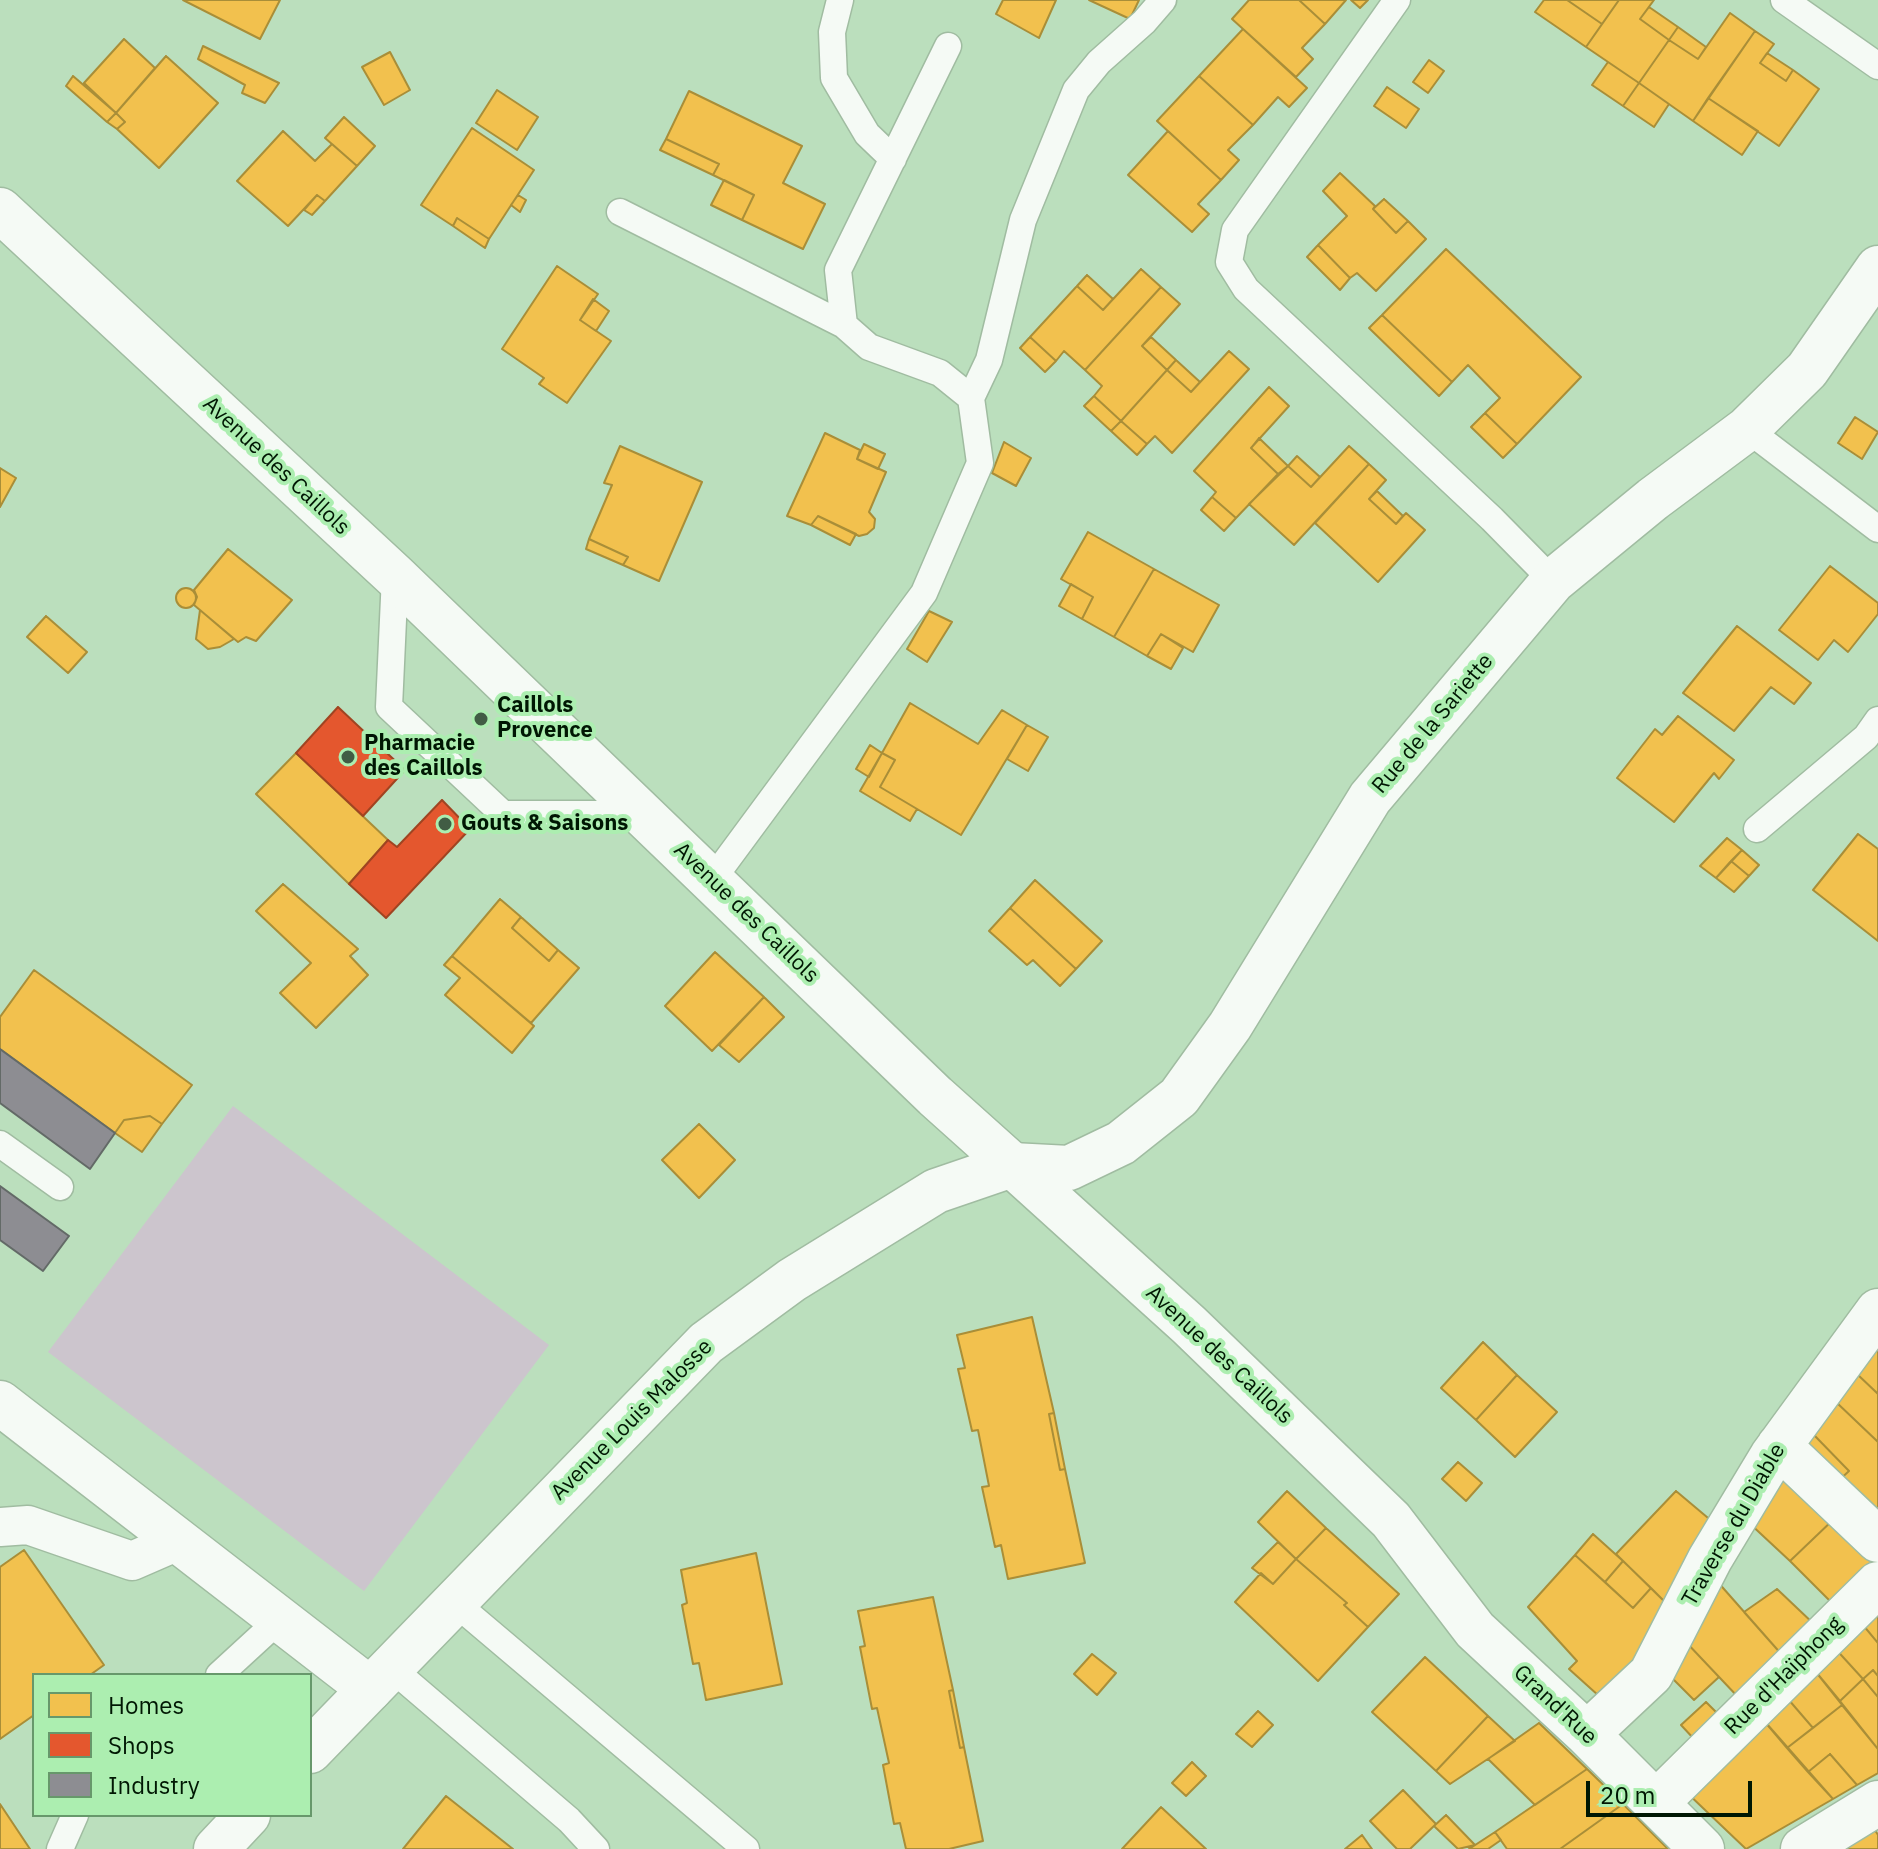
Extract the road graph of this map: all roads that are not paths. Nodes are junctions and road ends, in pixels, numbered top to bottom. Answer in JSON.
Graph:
{"nodes":[{"id":1,"x":840,"y":0,"type":"edge"},
{"id":2,"x":1163,"y":0,"type":"edge"},
{"id":3,"x":1397,"y":0,"type":"edge"},
{"id":4,"x":1784,"y":0,"type":"edge"},
{"id":5,"x":948,"y":46,"type":"dead end"},
{"id":6,"x":1878,"y":66,"type":"edge"},
{"id":7,"x":893,"y":159,"type":"junction"},
{"id":8,"x":0,"y":210,"type":"edge"},
{"id":9,"x":620,"y":212,"type":"dead end"},
{"id":10,"x":1878,"y":268,"type":"edge"},
{"id":11,"x":844,"y":325,"type":"junction"},
{"id":12,"x":971,"y":398,"type":"junction"},
{"id":13,"x":1747,"y":429,"type":"junction"},
{"id":14,"x":1878,"y":529,"type":"edge"},
{"id":15,"x":395,"y":576,"type":"junction"},
{"id":16,"x":1553,"y":581,"type":"junction"},
{"id":17,"x":1874,"y":735,"type":"edge"},
{"id":18,"x":642,"y":814,"type":"junction"},
{"id":19,"x":1757,"y":829,"type":"dead end"},
{"id":20,"x":712,"y":880,"type":"junction"},
{"id":21,"x":0,"y":1144,"type":"edge"},
{"id":22,"x":1012,"y":1165,"type":"junction"},
{"id":23,"x":60,"y":1187,"type":"dead end"},
{"id":24,"x":1878,"y":1311,"type":"edge"},
{"id":25,"x":0,"y":1403,"type":"edge"},
{"id":26,"x":1779,"y":1446,"type":"junction"},
{"id":27,"x":0,"y":1527,"type":"edge"},
{"id":28,"x":1878,"y":1540,"type":"edge"},
{"id":29,"x":178,"y":1541,"type":"junction"},
{"id":30,"x":1878,"y":1584,"type":"edge"},
{"id":31,"x":454,"y":1602,"type":"junction"},
{"id":32,"x":280,"y":1619,"type":"junction"},
{"id":33,"x":1475,"y":1630,"type":"joint"},
{"id":34,"x":221,"y":1673,"type":"edge"},
{"id":35,"x":380,"y":1678,"type":"junction"},
{"id":36,"x":1587,"y":1734,"type":"junction"},
{"id":37,"x":312,"y":1749,"type":"edge"},
{"id":38,"x":1656,"y":1803,"type":"junction"},
{"id":39,"x":1878,"y":1803,"type":"edge"},
{"id":40,"x":74,"y":1817,"type":"edge"},
{"id":41,"x":246,"y":1817,"type":"edge"},
{"id":42,"x":60,"y":1849,"type":"edge"},
{"id":43,"x":216,"y":1849,"type":"edge"},
{"id":44,"x":596,"y":1849,"type":"edge"},
{"id":45,"x":746,"y":1849,"type":"edge"},
{"id":46,"x":1700,"y":1849,"type":"edge"},
{"id":47,"x":1803,"y":1849,"type":"edge"}],
"edges":[{"from":1,"to":7,"type":"lane"},
{"from":2,"to":12,"type":"lane"},
{"from":3,"to":16,"type":"lane"},
{"from":4,"to":6,"type":"lane"},
{"from":5,"to":7,"type":"lane"},
{"from":7,"to":11,"type":"lane"},
{"from":8,"to":15,"type":"street","name":"Avenue des Caillols"},
{"from":9,"to":11,"type":"lane"},
{"from":10,"to":13,"type":"street","name":"Rue de la Sariette"},
{"from":11,"to":12,"type":"lane"},
{"from":12,"to":20,"type":"lane"},
{"from":13,"to":14,"type":"lane"},
{"from":13,"to":16,"type":"street","name":"Rue de la Sariette"},
{"from":15,"to":18,"type":"street","name":"Avenue des Caillols"},
{"from":15,"to":18,"type":"lane"},
{"from":16,"to":22,"type":"street","name":"Rue de la Sariette"},
{"from":17,"to":19,"type":"lane"},
{"from":18,"to":20,"type":"street","name":"Avenue des Caillols"},
{"from":20,"to":22,"type":"street","name":"Avenue des Caillols"},
{"from":21,"to":23,"type":"lane"},
{"from":22,"to":31,"type":"street","name":"Avenue Louis Malosse"},
{"from":22,"to":33,"type":"street","name":"Avenue des Caillols"},
{"from":24,"to":26,"type":"street","name":"Traverse du Diable"},
{"from":25,"to":29,"type":"street"},
{"from":26,"to":28,"type":"street"},
{"from":26,"to":36,"type":"street","name":"Traverse du Diable"},
{"from":27,"to":29,"type":"street"},
{"from":29,"to":32,"type":"street"},
{"from":30,"to":38,"type":"street","name":"Rue d'Haïphong"},
{"from":31,"to":35,"type":"street","name":"Avenue Louis Malosse"},
{"from":31,"to":45,"type":"lane"},
{"from":32,"to":34,"type":"lane"},
{"from":32,"to":35,"type":"street"},
{"from":33,"to":36,"type":"street","name":"Grand'Rue"},
{"from":35,"to":37,"type":"street","name":"Avenue Louis Malosse"},
{"from":35,"to":44,"type":"lane"},
{"from":36,"to":38,"type":"street","name":"Grand'Rue"},
{"from":38,"to":46,"type":"street","name":"Grand'Rue"},
{"from":39,"to":47,"type":"street"},
{"from":40,"to":42,"type":"lane"},
{"from":41,"to":43,"type":"street"}]}
